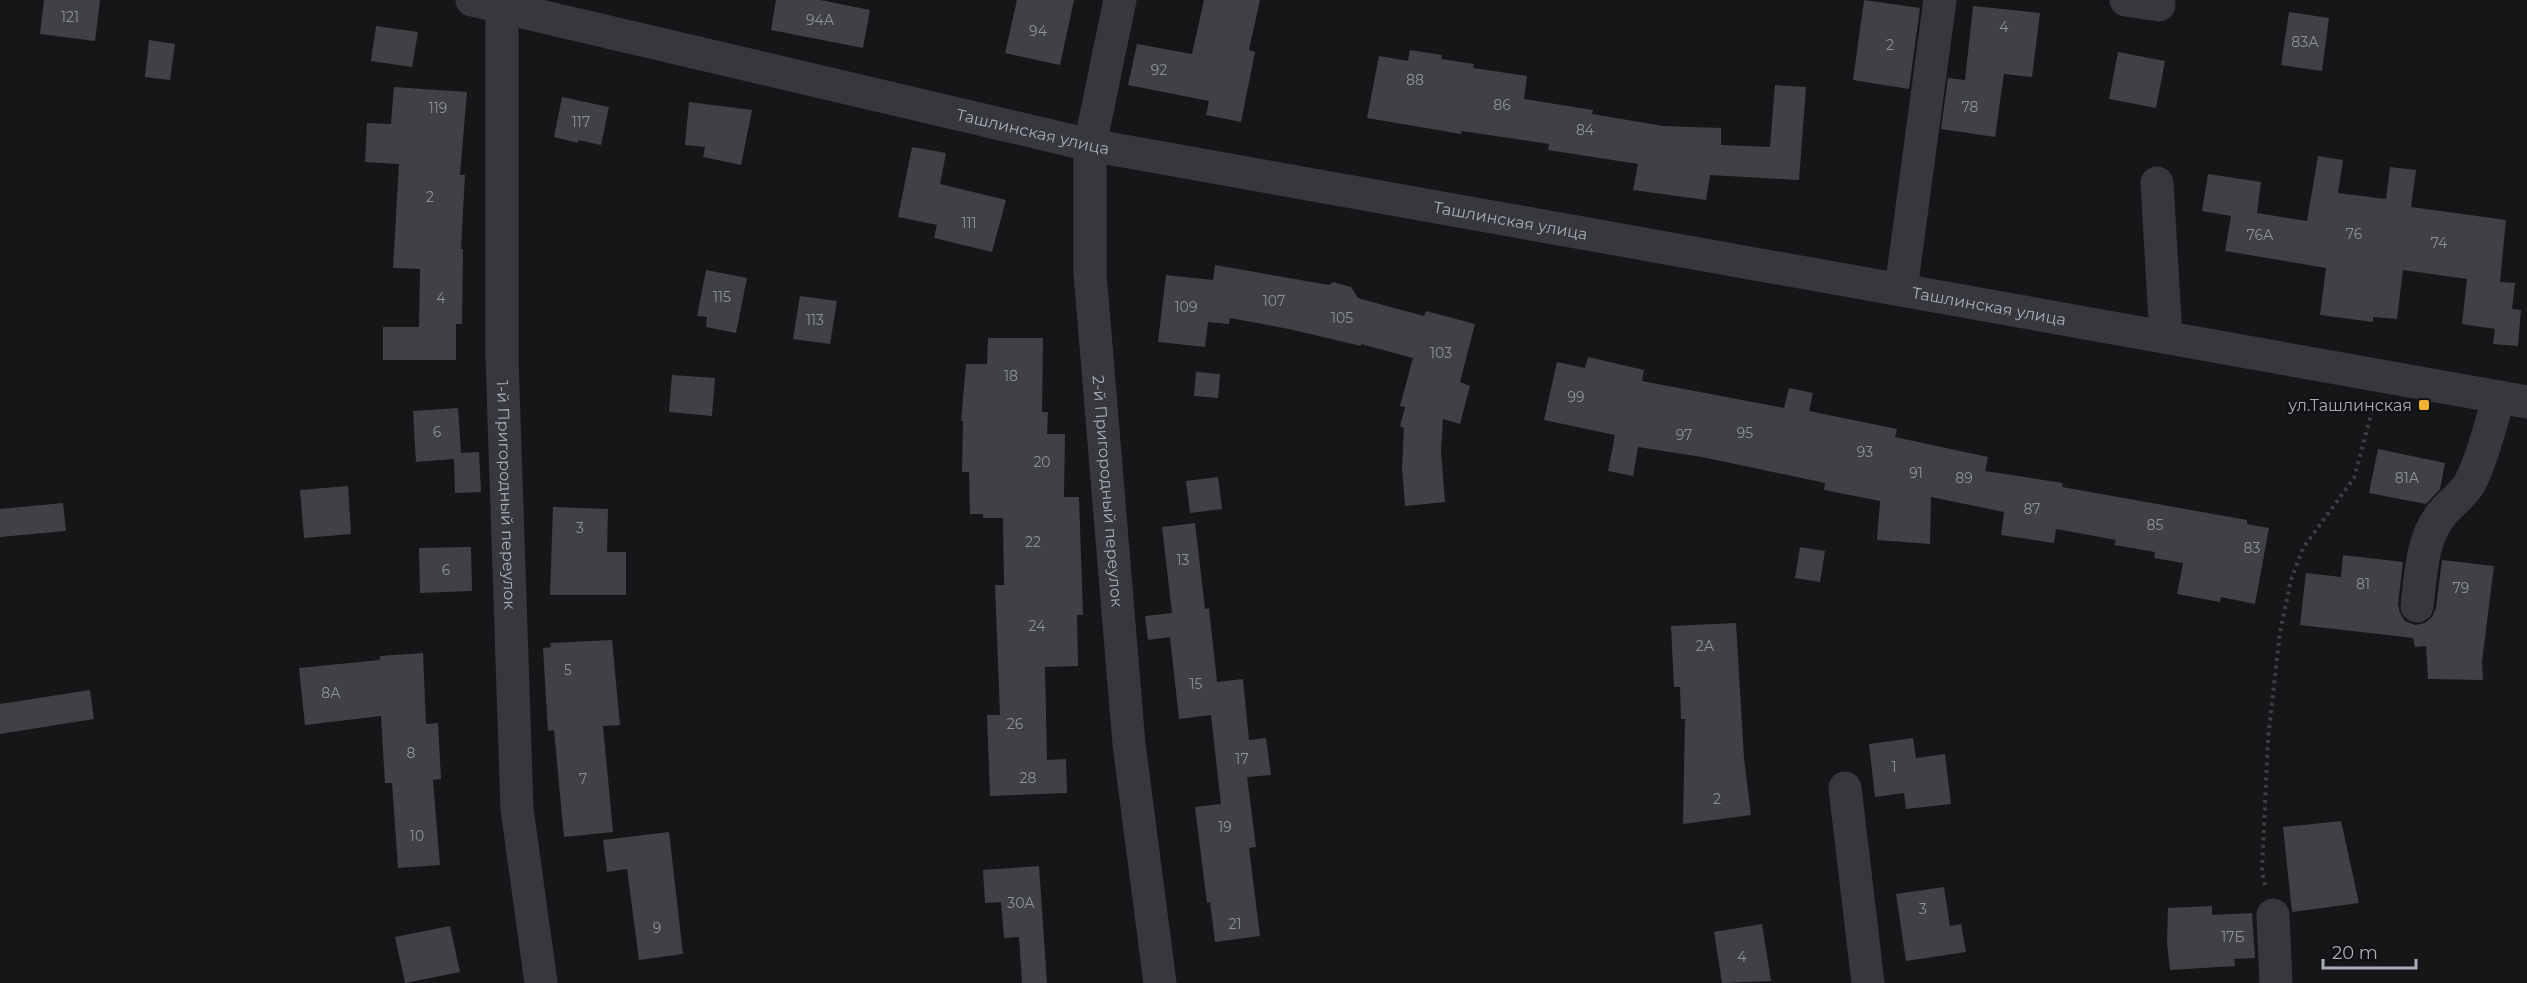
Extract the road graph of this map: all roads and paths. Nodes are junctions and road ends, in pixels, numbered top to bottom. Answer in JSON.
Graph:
{"nodes":[{"id":1,"x":1120,"y":0,"type":"edge"},
{"id":2,"x":1940,"y":0,"type":"edge"},
{"id":3,"x":2126,"y":0,"type":"edge"},
{"id":4,"x":492,"y":2,"type":"edge"},
{"id":5,"x":2159,"y":5,"type":"dead end"},
{"id":6,"x":1090,"y":145,"type":"junction"},
{"id":7,"x":2157,"y":183,"type":"dead end"},
{"id":8,"x":1900,"y":289,"type":"junction"},
{"id":9,"x":2166,"y":337,"type":"junction"},
{"id":10,"x":2381,"y":376,"type":"junction"},
{"id":11,"x":2513,"y":400,"type":"edge"},
{"id":12,"x":2417,"y":606,"type":"dead end"},
{"id":13,"x":1845,"y":788,"type":"dead end"},
{"id":14,"x":2273,"y":915,"type":"joint"},
{"id":15,"x":541,"y":983,"type":"edge"},
{"id":16,"x":1160,"y":983,"type":"edge"},
{"id":17,"x":1868,"y":983,"type":"edge"},
{"id":18,"x":2276,"y":983,"type":"edge"}],
"edges":[{"from":1,"to":6,"type":"street","name":"2-й Пригородный переулок"},
{"from":2,"to":8,"type":"street"},
{"from":3,"to":5,"type":"street"},
{"from":4,"to":6,"type":"street","name":"Ташлинская улица"},
{"from":4,"to":15,"type":"street","name":"1-й Пригородный переулок"},
{"from":6,"to":8,"type":"street","name":"Ташлинская улица"},
{"from":6,"to":16,"type":"street","name":"2-й Пригородный переулок"},
{"from":7,"to":9,"type":"street"},
{"from":8,"to":9,"type":"street","name":"Ташлинская улица"},
{"from":9,"to":10,"type":"street","name":"Ташлинская улица"},
{"from":10,"to":11,"type":"street","name":"Ташлинская улица"},
{"from":10,"to":14,"type":"path"},
{"from":11,"to":12,"type":"street"},
{"from":13,"to":17,"type":"street"},
{"from":14,"to":18,"type":"street"}]}
